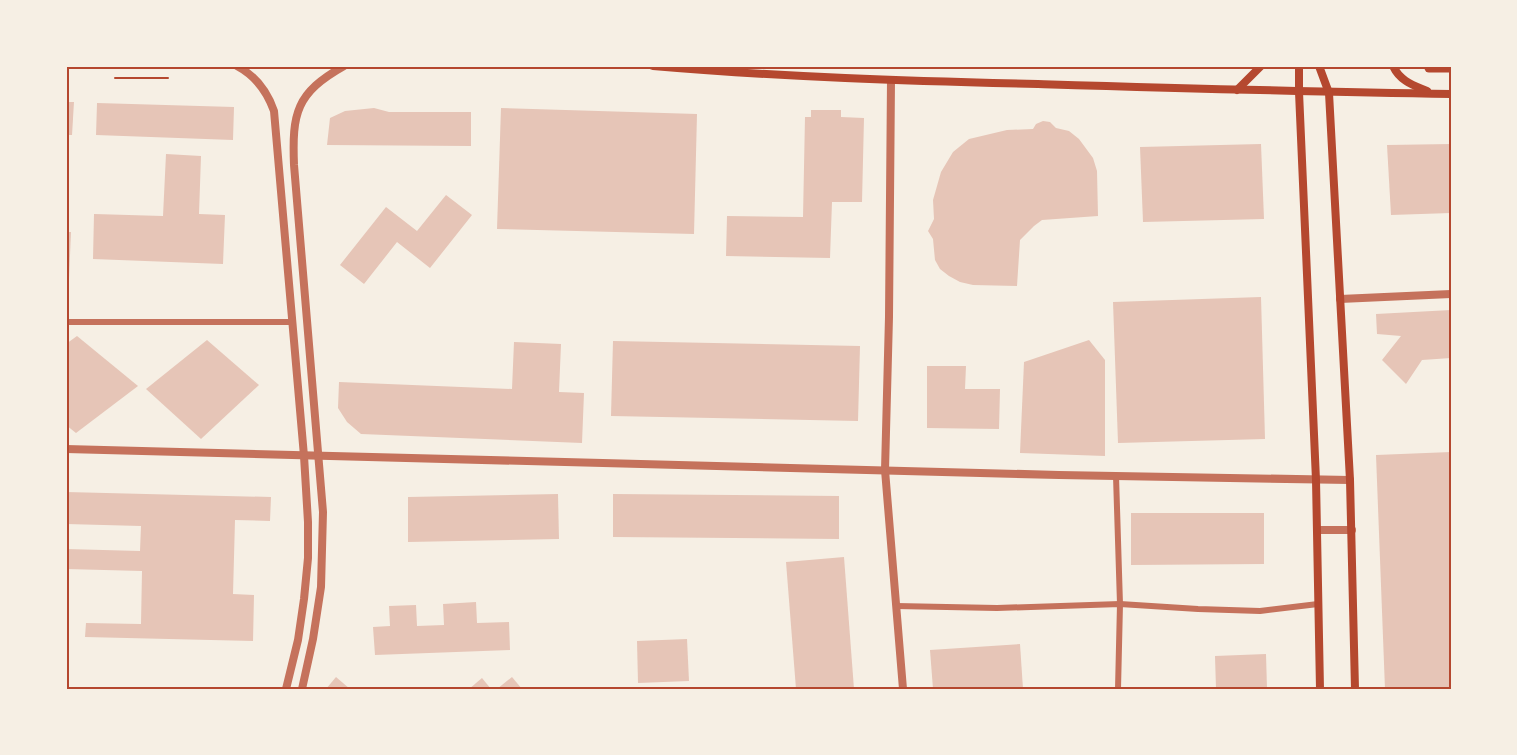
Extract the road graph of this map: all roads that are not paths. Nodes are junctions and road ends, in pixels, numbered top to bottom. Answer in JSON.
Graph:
{"nodes":[{"id":1,"x":237,"y":66,"type":"edge"},
{"id":2,"x":344,"y":66,"type":"edge"},
{"id":3,"x":653,"y":66,"type":"edge"},
{"id":4,"x":1261,"y":66,"type":"edge"},
{"id":5,"x":1299,"y":66,"type":"edge"},
{"id":6,"x":1319,"y":66,"type":"edge"},
{"id":7,"x":1393,"y":66,"type":"edge"},
{"id":8,"x":1429,"y":68,"type":"dead end"},
{"id":9,"x":1451,"y":68,"type":"edge"},
{"id":10,"x":891,"y":80,"type":"junction"},
{"id":11,"x":1237,"y":90,"type":"junction"},
{"id":12,"x":1299,"y":92,"type":"junction"},
{"id":13,"x":1329,"y":93,"type":"junction"},
{"id":14,"x":1434,"y":93,"type":"junction"},
{"id":15,"x":1451,"y":94,"type":"edge"},
{"id":16,"x":1451,"y":294,"type":"edge"},
{"id":17,"x":1340,"y":298,"type":"junction"},
{"id":18,"x":66,"y":322,"type":"edge"},
{"id":19,"x":293,"y":322,"type":"junction"},
{"id":20,"x":66,"y":449,"type":"edge"},
{"id":21,"x":304,"y":456,"type":"junction"},
{"id":22,"x":318,"y":456,"type":"junction"},
{"id":23,"x":885,"y":470,"type":"junction"},
{"id":24,"x":1116,"y":476,"type":"junction"},
{"id":25,"x":1316,"y":480,"type":"junction"},
{"id":26,"x":1350,"y":480,"type":"junction"},
{"id":27,"x":1317,"y":530,"type":"junction"},
{"id":28,"x":1352,"y":530,"type":"junction"},
{"id":29,"x":1120,"y":603,"type":"junction"},
{"id":30,"x":1318,"y":604,"type":"junction"},
{"id":31,"x":896,"y":606,"type":"junction"},
{"id":32,"x":286,"y":689,"type":"edge"},
{"id":33,"x":302,"y":689,"type":"edge"},
{"id":34,"x":903,"y":689,"type":"edge"},
{"id":35,"x":1118,"y":689,"type":"edge"},
{"id":36,"x":1320,"y":689,"type":"edge"},
{"id":37,"x":1355,"y":689,"type":"edge"}],
"edges":[{"from":1,"to":19,"type":"street"},
{"from":2,"to":22,"type":"street"},
{"from":3,"to":10,"type":"main road"},
{"from":4,"to":11,"type":"main road"},
{"from":5,"to":12,"type":"main road"},
{"from":6,"to":13,"type":"main road"},
{"from":7,"to":14,"type":"main road"},
{"from":8,"to":9,"type":"main road"},
{"from":10,"to":11,"type":"main road"},
{"from":10,"to":23,"type":"street"},
{"from":11,"to":12,"type":"main road"},
{"from":12,"to":13,"type":"main road"},
{"from":12,"to":25,"type":"main road"},
{"from":13,"to":14,"type":"main road"},
{"from":13,"to":17,"type":"main road"},
{"from":14,"to":15,"type":"main road"},
{"from":16,"to":17,"type":"street"},
{"from":17,"to":26,"type":"main road"},
{"from":18,"to":19,"type":"street"},
{"from":19,"to":21,"type":"street"},
{"from":20,"to":21,"type":"street"},
{"from":21,"to":22,"type":"street"},
{"from":21,"to":32,"type":"street"},
{"from":22,"to":23,"type":"street"},
{"from":22,"to":33,"type":"street"},
{"from":23,"to":24,"type":"street"},
{"from":23,"to":31,"type":"street"},
{"from":24,"to":25,"type":"street"},
{"from":24,"to":29,"type":"street"},
{"from":25,"to":26,"type":"street"},
{"from":25,"to":27,"type":"main road"},
{"from":26,"to":28,"type":"main road"},
{"from":27,"to":28,"type":"street"},
{"from":27,"to":30,"type":"main road"},
{"from":28,"to":37,"type":"main road"},
{"from":29,"to":30,"type":"street"},
{"from":29,"to":31,"type":"street"},
{"from":29,"to":35,"type":"street"},
{"from":30,"to":36,"type":"main road"},
{"from":31,"to":34,"type":"street"}]}
